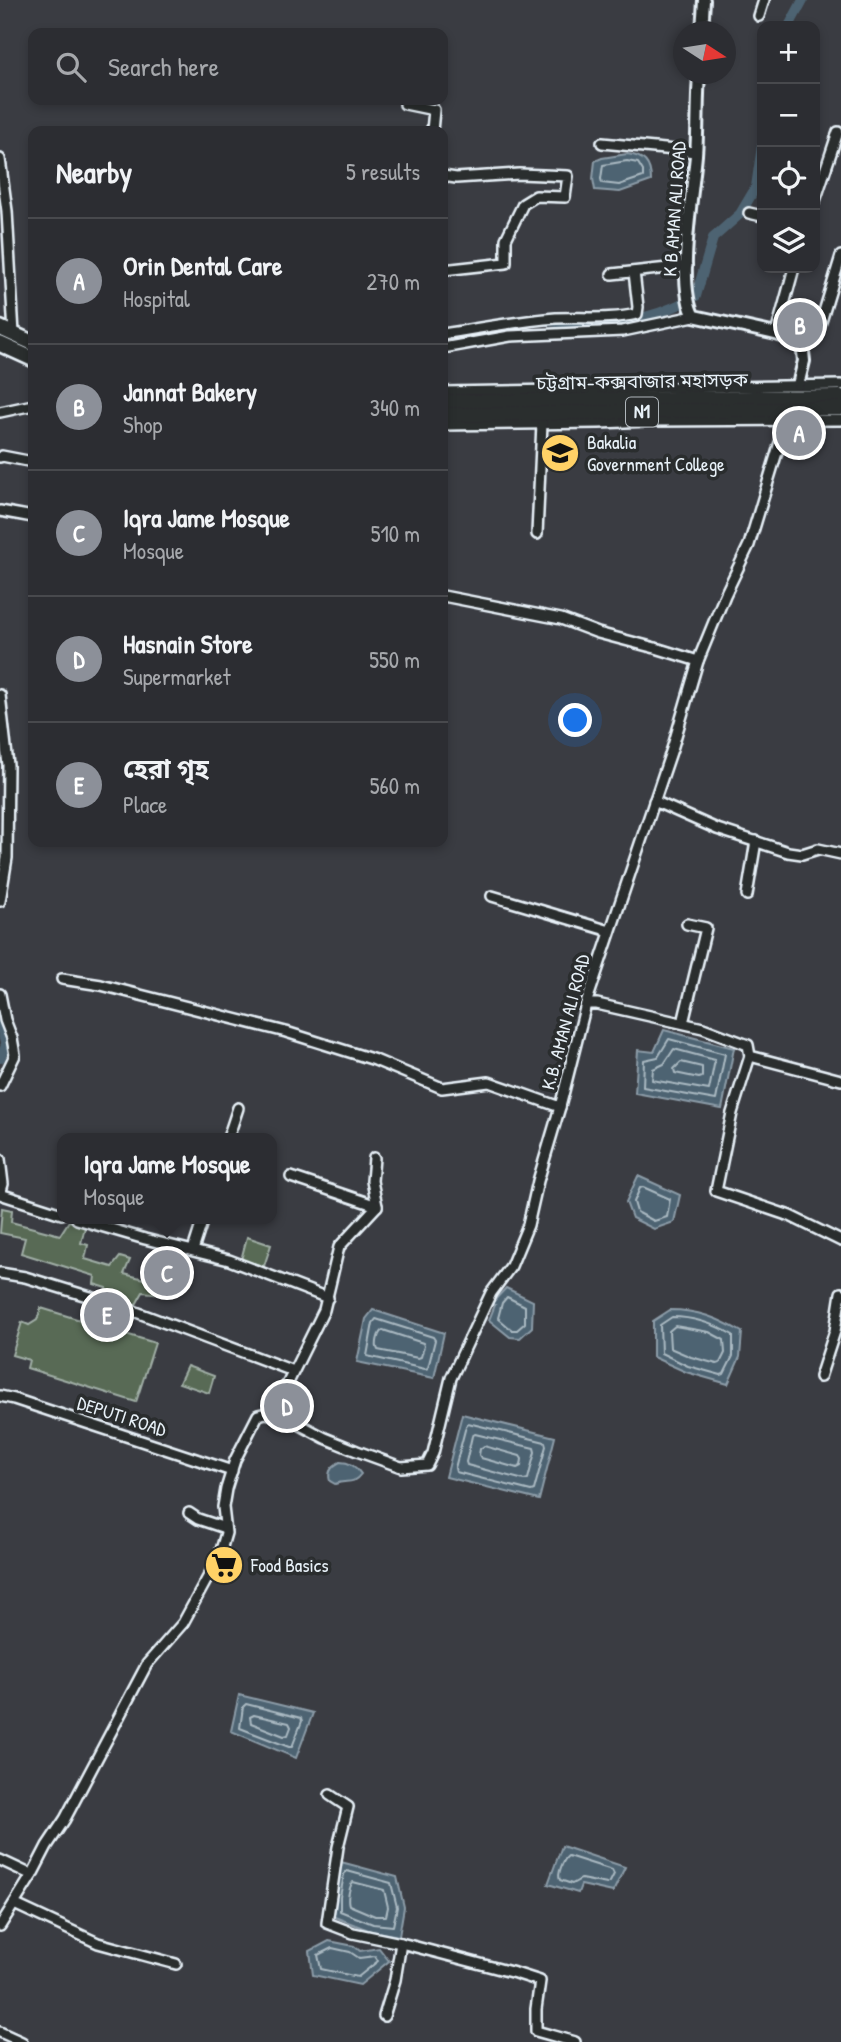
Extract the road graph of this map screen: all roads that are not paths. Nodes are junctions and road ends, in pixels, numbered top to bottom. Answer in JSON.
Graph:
{"nodes":[{"id":1,"x":704,"y":0,"type":"edge"},
{"id":2,"x":764,"y":0,"type":"edge"},
{"id":3,"x":759,"y":16,"type":"dead end"},
{"id":4,"x":703,"y":21,"type":"edge"},
{"id":5,"x":699,"y":84,"type":"edge"},
{"id":6,"x":410,"y":105,"type":"edge"},
{"id":7,"x":432,"y":126,"type":"edge"},
{"id":8,"x":838,"y":132,"type":"dead end"},
{"id":9,"x":602,"y":143,"type":"dead end"},
{"id":10,"x":696,"y":152,"type":"junction"},
{"id":11,"x":0,"y":159,"type":"edge"},
{"id":12,"x":448,"y":177,"type":"edge"},
{"id":13,"x":820,"y":186,"type":"edge"},
{"id":14,"x":749,"y":212,"type":"dead end"},
{"id":15,"x":757,"y":214,"type":"edge"},
{"id":16,"x":841,"y":256,"type":"edge"},
{"id":17,"x":687,"y":266,"type":"junction"},
{"id":18,"x":448,"y":269,"type":"edge"},
{"id":19,"x":634,"y":272,"type":"junction"},
{"id":20,"x":793,"y":273,"type":"edge"},
{"id":21,"x":612,"y":274,"type":"dead end"},
{"id":22,"x":692,"y":313,"type":"junction"},
{"id":23,"x":7,"y":331,"type":"edge"},
{"id":24,"x":448,"y":333,"type":"edge"},
{"id":25,"x":776,"y":334,"type":"junction"},
{"id":26,"x":28,"y":341,"type":"edge"},
{"id":27,"x":802,"y":342,"type":"junction"},
{"id":28,"x":0,"y":344,"type":"edge"},
{"id":29,"x":448,"y":347,"type":"edge"},
{"id":30,"x":28,"y":357,"type":"edge"},
{"id":31,"x":841,"y":386,"type":"edge"},
{"id":32,"x":797,"y":389,"type":"junction"},
{"id":33,"x":448,"y":393,"type":"edge"},
{"id":34,"x":841,"y":397,"type":"edge"},
{"id":35,"x":448,"y":402,"type":"edge"},
{"id":36,"x":28,"y":406,"type":"edge"},
{"id":37,"x":841,"y":408,"type":"edge"},
{"id":38,"x":0,"y":412,"type":"edge"},
{"id":39,"x":448,"y":415,"type":"edge"},
{"id":40,"x":785,"y":418,"type":"junction"},
{"id":41,"x":841,"y":420,"type":"edge"},
{"id":42,"x":542,"y":423,"type":"junction"},
{"id":43,"x":448,"y":425,"type":"edge"},
{"id":44,"x":0,"y":457,"type":"edge"},
{"id":45,"x":28,"y":461,"type":"edge"},
{"id":46,"x":0,"y":511,"type":"edge"},
{"id":47,"x":28,"y":516,"type":"edge"},
{"id":48,"x":537,"y":534,"type":"dead end"},
{"id":49,"x":448,"y":597,"type":"edge"},
{"id":50,"x":698,"y":661,"type":"junction"},
{"id":51,"x":0,"y":695,"type":"edge"},
{"id":52,"x":654,"y":801,"type":"junction"},
{"id":53,"x":756,"y":841,"type":"junction"},
{"id":54,"x":841,"y":854,"type":"edge"},
{"id":55,"x":747,"y":895,"type":"dead end"},
{"id":56,"x":492,"y":896,"type":"dead end"},
{"id":57,"x":0,"y":901,"type":"edge"},
{"id":58,"x":687,"y":924,"type":"dead end"},
{"id":59,"x":610,"y":931,"type":"junction"},
{"id":60,"x":62,"y":979,"type":"dead end"},
{"id":61,"x":0,"y":995,"type":"edge"},
{"id":62,"x":586,"y":1004,"type":"junction"},
{"id":63,"x":683,"y":1023,"type":"junction"},
{"id":64,"x":750,"y":1056,"type":"junction"},
{"id":65,"x":841,"y":1080,"type":"edge"},
{"id":66,"x":0,"y":1086,"type":"edge"},
{"id":67,"x":560,"y":1107,"type":"junction"},
{"id":68,"x":237,"y":1108,"type":"dead end"},
{"id":69,"x":230,"y":1133,"type":"edge"},
{"id":70,"x":374,"y":1158,"type":"dead end"},
{"id":71,"x":0,"y":1159,"type":"edge"},
{"id":72,"x":291,"y":1177,"type":"dead end"},
{"id":73,"x":2,"y":1195,"type":"edge"},
{"id":74,"x":377,"y":1206,"type":"junction"},
{"id":75,"x":57,"y":1212,"type":"edge"},
{"id":76,"x":94,"y":1224,"type":"edge"},
{"id":77,"x":201,"y":1224,"type":"edge"},
{"id":78,"x":841,"y":1241,"type":"edge"},
{"id":79,"x":193,"y":1250,"type":"junction"},
{"id":80,"x":0,"y":1273,"type":"edge"},
{"id":81,"x":841,"y":1293,"type":"edge"},
{"id":82,"x":328,"y":1298,"type":"junction"},
{"id":83,"x":293,"y":1371,"type":"junction"},
{"id":84,"x":820,"y":1377,"type":"dead end"},
{"id":85,"x":0,"y":1396,"type":"edge"},
{"id":86,"x":267,"y":1413,"type":"junction"},
{"id":87,"x":232,"y":1471,"type":"junction"},
{"id":88,"x":188,"y":1513,"type":"dead end"},
{"id":89,"x":225,"y":1528,"type":"junction"},
{"id":90,"x":330,"y":1795,"type":"dead end"},
{"id":91,"x":0,"y":1860,"type":"edge"},
{"id":92,"x":32,"y":1875,"type":"junction"},
{"id":93,"x":14,"y":1904,"type":"junction"},
{"id":94,"x":0,"y":1926,"type":"edge"},
{"id":95,"x":401,"y":1943,"type":"junction"},
{"id":96,"x":176,"y":1964,"type":"dead end"},
{"id":97,"x":384,"y":2016,"type":"dead end"},
{"id":98,"x":0,"y":2032,"type":"edge"},
{"id":99,"x":22,"y":2042,"type":"edge"},
{"id":100,"x":575,"y":2042,"type":"edge"}],
"edges":[{"from":1,"to":4,"type":"street"},
{"from":2,"to":3,"type":"street"},
{"from":5,"to":10,"type":"street","name":"K B AMAN ALI ROAD"},
{"from":6,"to":7,"type":"street"},
{"from":8,"to":13,"type":"street"},
{"from":9,"to":10,"type":"street"},
{"from":10,"to":17,"type":"street","name":"K B AMAN ALI ROAD"},
{"from":11,"to":23,"type":"street"},
{"from":12,"to":18,"type":"street"},
{"from":14,"to":15,"type":"street"},
{"from":16,"to":27,"type":"street"},
{"from":17,"to":19,"type":"street"},
{"from":17,"to":22,"type":"street","name":"K B AMAN ALI ROAD"},
{"from":19,"to":21,"type":"street"},
{"from":19,"to":24,"type":"street"},
{"from":20,"to":25,"type":"street"},
{"from":22,"to":25,"type":"street"},
{"from":22,"to":29,"type":"street"},
{"from":23,"to":26,"type":"highway"},
{"from":25,"to":27,"type":"street"},
{"from":27,"to":32,"type":"street"},
{"from":28,"to":30,"type":"highway"},
{"from":31,"to":32,"type":"street"},
{"from":32,"to":33,"type":"street"},
{"from":34,"to":35,"type":"highway","name":"চট্টগ্রাম-কক্সবাজার মহাসড়ক","number":"N1"},
{"from":36,"to":38,"type":"street"},
{"from":37,"to":39,"type":"highway","name":"চট্টগ্রাম-কক্সবাজার মহাসড়ক","number":"N1"},
{"from":40,"to":41,"type":"street"},
{"from":40,"to":42,"type":"street"},
{"from":40,"to":50,"type":"street","name":"K.B. AMAN ALI ROAD"},
{"from":42,"to":43,"type":"street"},
{"from":42,"to":48,"type":"street"},
{"from":44,"to":45,"type":"street"},
{"from":46,"to":47,"type":"street"},
{"from":49,"to":50,"type":"street"},
{"from":50,"to":52,"type":"street","name":"K.B. AMAN ALI ROAD"},
{"from":51,"to":57,"type":"street"},
{"from":52,"to":53,"type":"street"},
{"from":52,"to":59,"type":"street","name":"K.B. AMAN ALI ROAD"},
{"from":53,"to":54,"type":"street"},
{"from":53,"to":55,"type":"street"},
{"from":56,"to":59,"type":"street"},
{"from":58,"to":63,"type":"street"},
{"from":59,"to":62,"type":"street","name":"K.B. AMAN ALI ROAD"},
{"from":60,"to":67,"type":"street"},
{"from":61,"to":66,"type":"street"},
{"from":62,"to":63,"type":"street"},
{"from":62,"to":67,"type":"street","name":"K.B. AMAN ALI ROAD"},
{"from":63,"to":64,"type":"street"},
{"from":64,"to":65,"type":"street"},
{"from":64,"to":78,"type":"street"},
{"from":67,"to":86,"type":"street","name":"K.B. AMAN ALI ROAD"},
{"from":68,"to":69,"type":"street"},
{"from":70,"to":74,"type":"street"},
{"from":71,"to":73,"type":"street"},
{"from":72,"to":74,"type":"street"},
{"from":73,"to":75,"type":"street"},
{"from":74,"to":82,"type":"street"},
{"from":76,"to":79,"type":"street"},
{"from":77,"to":79,"type":"street"},
{"from":79,"to":82,"type":"street"},
{"from":80,"to":83,"type":"street"},
{"from":81,"to":84,"type":"street"},
{"from":82,"to":83,"type":"street"},
{"from":83,"to":86,"type":"street"},
{"from":85,"to":87,"type":"street","name":"DEPUTI ROAD"},
{"from":86,"to":87,"type":"street"},
{"from":87,"to":89,"type":"street"},
{"from":88,"to":89,"type":"street"},
{"from":89,"to":92,"type":"street"},
{"from":90,"to":95,"type":"street"},
{"from":91,"to":92,"type":"street"},
{"from":92,"to":93,"type":"street"},
{"from":93,"to":94,"type":"street"},
{"from":93,"to":96,"type":"street"},
{"from":95,"to":97,"type":"street"},
{"from":95,"to":100,"type":"street"},
{"from":98,"to":99,"type":"street"}]}
